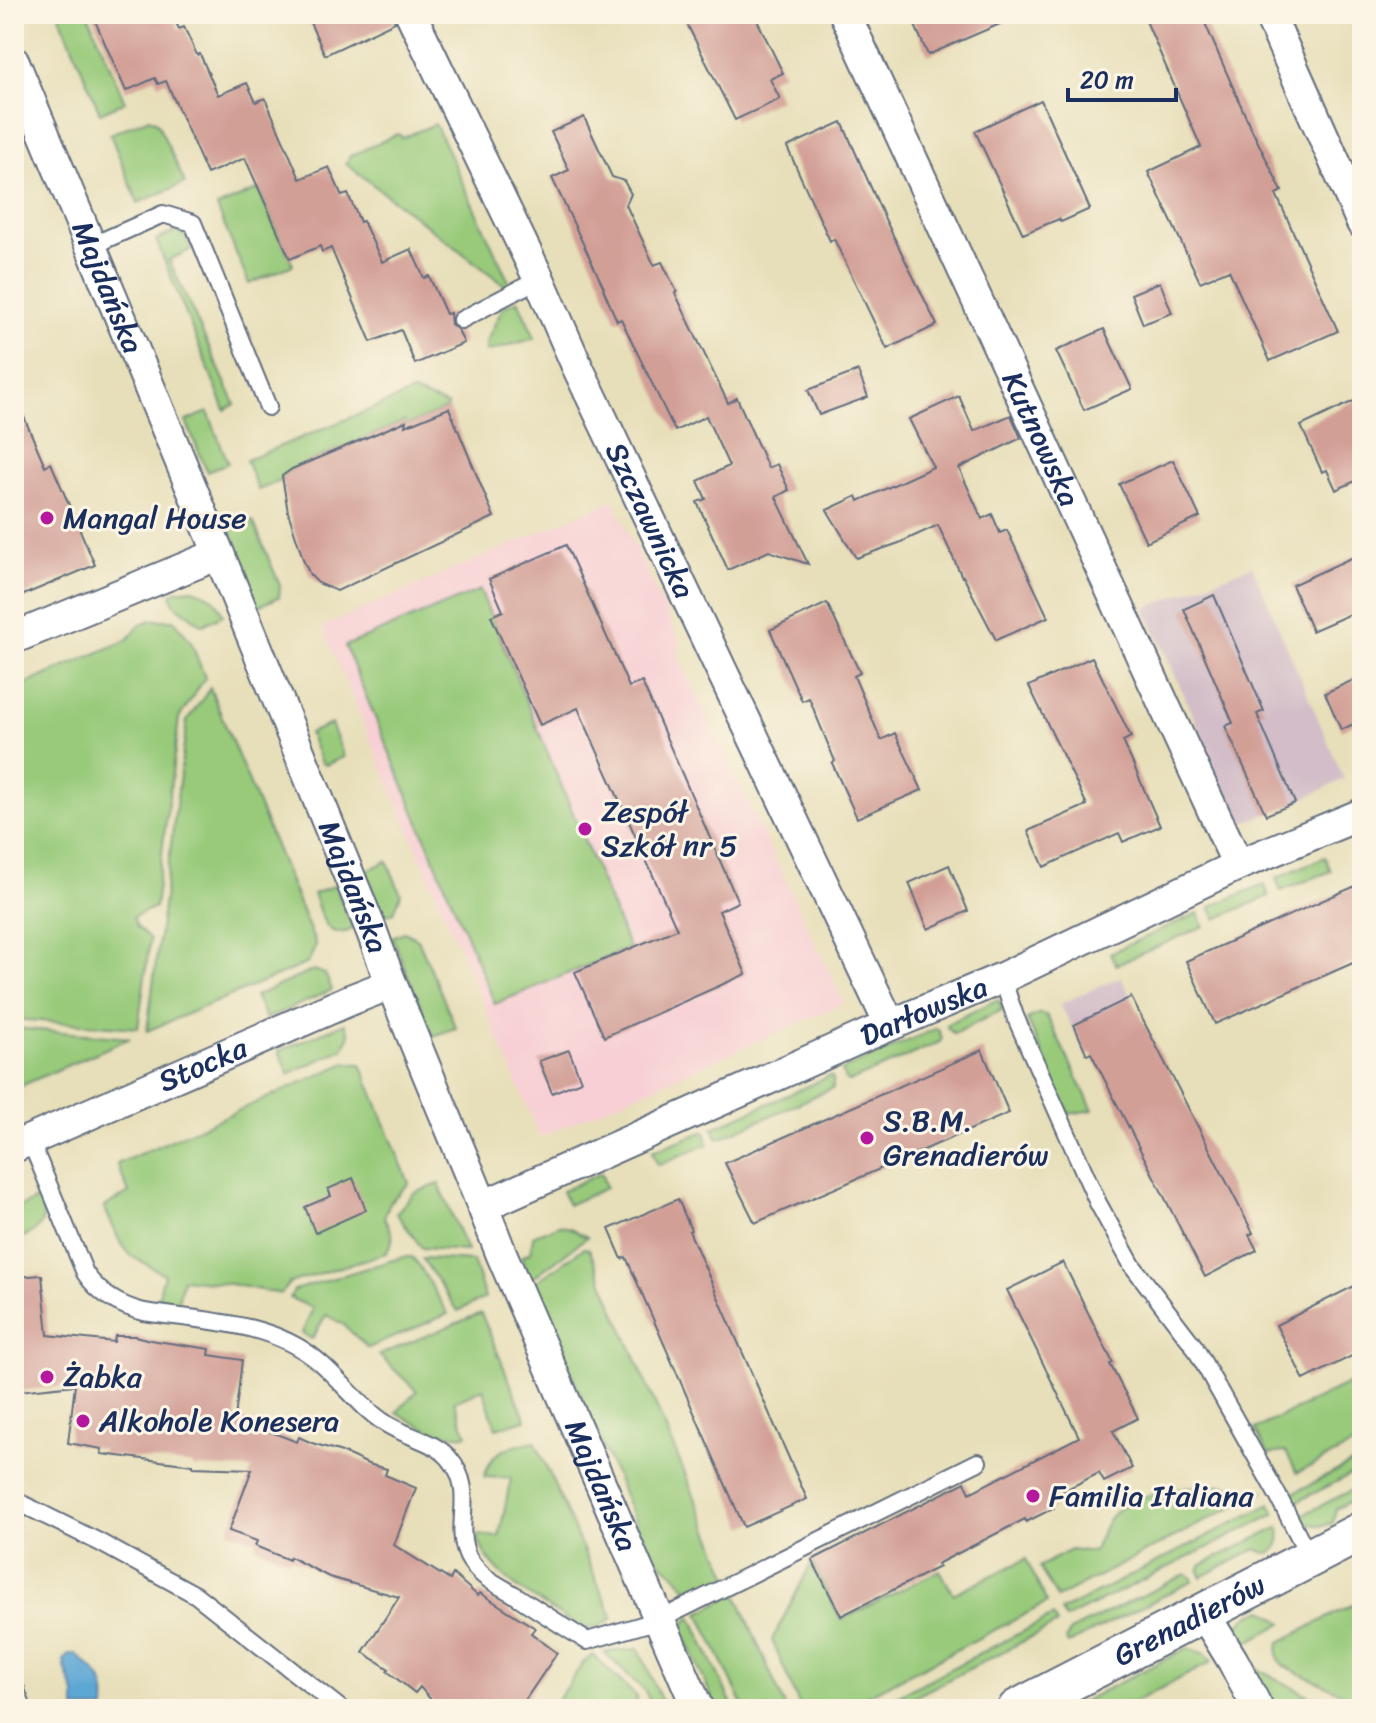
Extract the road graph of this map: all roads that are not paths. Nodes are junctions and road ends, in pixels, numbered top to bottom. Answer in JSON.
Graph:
{"nodes":[{"id":1,"x":411,"y":14,"type":"edge"},
{"id":2,"x":845,"y":14,"type":"edge"},
{"id":3,"x":1269,"y":14,"type":"edge"},
{"id":4,"x":14,"y":62,"type":"edge"},
{"id":5,"x":1362,"y":223,"type":"edge"},
{"id":6,"x":91,"y":246,"type":"junction"},
{"id":7,"x":539,"y":279,"type":"junction"},
{"id":8,"x":461,"y":320,"type":"dead end"},
{"id":9,"x":268,"y":407,"type":"dead end"},
{"id":10,"x":219,"y":554,"type":"junction"},
{"id":11,"x":14,"y":638,"type":"edge"},
{"id":12,"x":1362,"y":814,"type":"edge"},
{"id":13,"x":1238,"y":865,"type":"junction"},
{"id":14,"x":1002,"y":978,"type":"junction"},
{"id":15,"x":391,"y":984,"type":"junction"},
{"id":16,"x":890,"y":1025,"type":"junction"},
{"id":17,"x":22,"y":1144,"type":"edge"},
{"id":18,"x":483,"y":1206,"type":"junction"},
{"id":19,"x":978,"y":1462,"type":"dead end"},
{"id":20,"x":14,"y":1500,"type":"edge"},
{"id":21,"x":1362,"y":1531,"type":"edge"},
{"id":22,"x":1310,"y":1558,"type":"junction"},
{"id":23,"x":1203,"y":1612,"type":"junction"},
{"id":24,"x":659,"y":1620,"type":"junction"},
{"id":25,"x":14,"y":1685,"type":"edge"},
{"id":26,"x":23,"y":1709,"type":"edge"},
{"id":27,"x":341,"y":1709,"type":"edge"},
{"id":28,"x":698,"y":1709,"type":"edge"},
{"id":29,"x":1017,"y":1709,"type":"edge"},
{"id":30,"x":1258,"y":1709,"type":"edge"}],
"edges":[{"from":1,"to":7,"type":"street","name":"Szczawnicka"},
{"from":2,"to":13,"type":"street","name":"Kutnowska"},
{"from":3,"to":5,"type":"street"},
{"from":4,"to":6,"type":"street","name":"Majdańska"},
{"from":6,"to":9,"type":"lane"},
{"from":6,"to":10,"type":"street","name":"Majdańska"},
{"from":7,"to":8,"type":"lane"},
{"from":7,"to":16,"type":"street","name":"Szczawnicka"},
{"from":10,"to":11,"type":"street"},
{"from":10,"to":15,"type":"street","name":"Majdańska"},
{"from":12,"to":13,"type":"street","name":"Darłowska"},
{"from":13,"to":14,"type":"street","name":"Darłowska"},
{"from":14,"to":16,"type":"street","name":"Darłowska"},
{"from":14,"to":22,"type":"lane"},
{"from":15,"to":17,"type":"street","name":"Stocka"},
{"from":15,"to":18,"type":"street","name":"Majdańska"},
{"from":16,"to":18,"type":"street","name":"Darłowska"},
{"from":17,"to":24,"type":"lane"},
{"from":18,"to":24,"type":"street","name":"Majdańska"},
{"from":19,"to":24,"type":"lane"},
{"from":20,"to":27,"type":"lane"},
{"from":21,"to":22,"type":"street","name":"Grenadierów"},
{"from":22,"to":23,"type":"street","name":"Grenadierów"},
{"from":23,"to":29,"type":"street","name":"Grenadierów"},
{"from":23,"to":30,"type":"street"},
{"from":24,"to":28,"type":"street","name":"Majdańska"},
{"from":25,"to":26,"type":"lane"}]}
